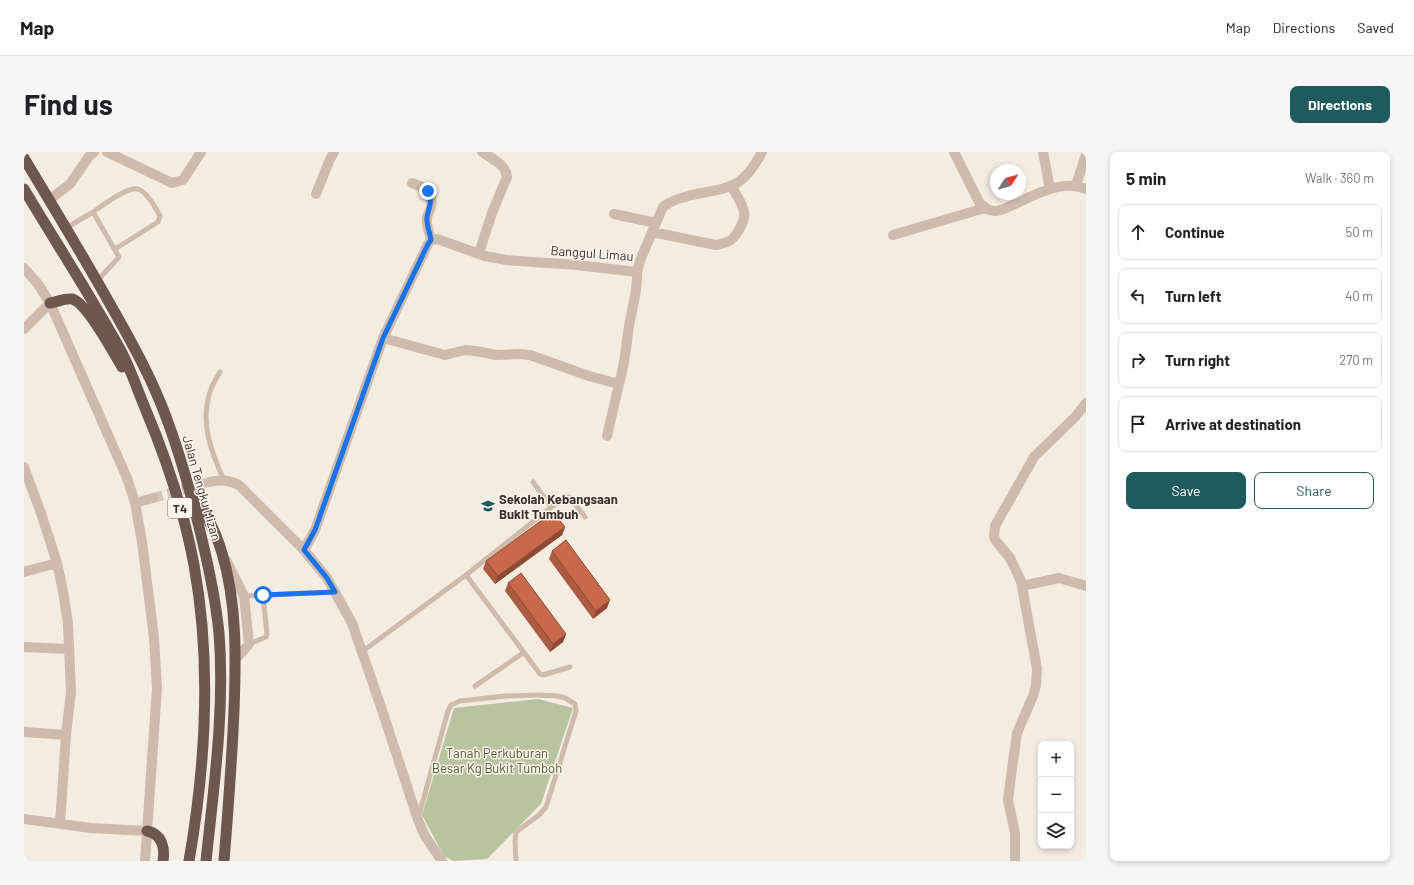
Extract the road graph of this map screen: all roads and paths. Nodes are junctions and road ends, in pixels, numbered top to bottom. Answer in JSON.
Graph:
{"nodes":[{"id":1,"x":94,"y":152,"type":"edge"},
{"id":2,"x":107,"y":152,"type":"edge"},
{"id":3,"x":201,"y":152,"type":"edge"},
{"id":4,"x":334,"y":152,"type":"edge"},
{"id":5,"x":482,"y":152,"type":"edge"},
{"id":6,"x":762,"y":152,"type":"edge"},
{"id":7,"x":954,"y":152,"type":"edge"},
{"id":8,"x":1043,"y":152,"type":"edge"},
{"id":9,"x":1086,"y":154,"type":"edge"},
{"id":10,"x":24,"y":158,"type":"edge"},
{"id":11,"x":412,"y":183,"type":"dead end"},
{"id":12,"x":1076,"y":185,"type":"junction"},
{"id":13,"x":732,"y":187,"type":"junction"},
{"id":14,"x":24,"y":189,"type":"edge"},
{"id":15,"x":1050,"y":189,"type":"junction"},
{"id":16,"x":1086,"y":189,"type":"edge"},
{"id":17,"x":316,"y":194,"type":"dead end"},
{"id":18,"x":49,"y":200,"type":"junction"},
{"id":19,"x":985,"y":208,"type":"junction"},
{"id":20,"x":93,"y":212,"type":"junction"},
{"id":21,"x":614,"y":214,"type":"dead end"},
{"id":22,"x":66,"y":228,"type":"junction"},
{"id":23,"x":654,"y":228,"type":"junction"},
{"id":24,"x":893,"y":235,"type":"dead end"},
{"id":25,"x":431,"y":240,"type":"junction"},
{"id":26,"x":115,"y":249,"type":"junction"},
{"id":27,"x":479,"y":253,"type":"junction"},
{"id":28,"x":24,"y":268,"type":"edge"},
{"id":29,"x":637,"y":272,"type":"junction"},
{"id":30,"x":97,"y":281,"type":"junction"},
{"id":31,"x":50,"y":304,"type":"junction"},
{"id":32,"x":24,"y":329,"type":"edge"},
{"id":33,"x":383,"y":338,"type":"junction"},
{"id":34,"x":220,"y":372,"type":"dead end"},
{"id":35,"x":619,"y":384,"type":"junction"},
{"id":36,"x":139,"y":393,"type":"junction"},
{"id":37,"x":1086,"y":403,"type":"edge"},
{"id":38,"x":607,"y":436,"type":"dead end"},
{"id":39,"x":24,"y":467,"type":"edge"},
{"id":40,"x":224,"y":480,"type":"junction"},
{"id":41,"x":208,"y":482,"type":"tunnel mouth"},
{"id":42,"x":533,"y":482,"type":"dead end"},
{"id":43,"x":27,"y":484,"type":"edge"},
{"id":44,"x":188,"y":484,"type":"junction"},
{"id":45,"x":153,"y":498,"type":"tunnel mouth"},
{"id":46,"x":135,"y":503,"type":"junction"},
{"id":47,"x":551,"y":507,"type":"junction"},
{"id":48,"x":585,"y":517,"type":"dead end"},
{"id":49,"x":304,"y":550,"type":"junction"},
{"id":50,"x":222,"y":553,"type":"junction"},
{"id":51,"x":57,"y":563,"type":"junction"},
{"id":52,"x":24,"y":572,"type":"edge"},
{"id":53,"x":466,"y":575,"type":"junction"},
{"id":54,"x":1022,"y":586,"type":"junction"},
{"id":55,"x":1086,"y":586,"type":"edge"},
{"id":56,"x":335,"y":592,"type":"junction"},
{"id":57,"x":263,"y":595,"type":"junction"},
{"id":58,"x":244,"y":596,"type":"junction"},
{"id":59,"x":249,"y":644,"type":"junction"},
{"id":60,"x":24,"y":647,"type":"edge"},
{"id":61,"x":69,"y":649,"type":"junction"},
{"id":62,"x":363,"y":652,"type":"junction"},
{"id":63,"x":523,"y":653,"type":"junction"},
{"id":64,"x":235,"y":660,"type":"junction"},
{"id":65,"x":570,"y":667,"type":"dead end"},
{"id":66,"x":475,"y":686,"type":"dead end"},
{"id":67,"x":24,"y":732,"type":"edge"},
{"id":68,"x":66,"y":735,"type":"junction"},
{"id":69,"x":24,"y":819,"type":"edge"},
{"id":70,"x":418,"y":820,"type":"junction"},
{"id":71,"x":196,"y":823,"type":"junction"},
{"id":72,"x":60,"y":824,"type":"junction"},
{"id":73,"x":147,"y":831,"type":"junction"},
{"id":74,"x":145,"y":861,"type":"edge"},
{"id":75,"x":163,"y":861,"type":"edge"},
{"id":76,"x":189,"y":861,"type":"edge"},
{"id":77,"x":194,"y":861,"type":"edge"},
{"id":78,"x":206,"y":861,"type":"edge"},
{"id":79,"x":224,"y":861,"type":"edge"},
{"id":80,"x":442,"y":861,"type":"edge"},
{"id":81,"x":516,"y":861,"type":"edge"},
{"id":82,"x":1015,"y":861,"type":"edge"}],
"edges":[{"from":1,"to":18,"type":"street"},
{"from":2,"to":3,"type":"street"},
{"from":4,"to":17,"type":"street"},
{"from":5,"to":27,"type":"street"},
{"from":6,"to":13,"type":"street","name":"Banggul Limau"},
{"from":7,"to":19,"type":"street"},
{"from":8,"to":15,"type":"street"},
{"from":9,"to":12,"type":"street"},
{"from":10,"to":18,"type":"highway","name":"Jalan Tengku Mizan","number":"T4"},
{"from":11,"to":25,"type":"street"},
{"from":12,"to":15,"type":"street"},
{"from":12,"to":16,"type":"street"},
{"from":13,"to":23,"type":"street","name":"Banggul Limau"},
{"from":13,"to":23,"type":"street"},
{"from":14,"to":36,"type":"highway","name":"Jalan Tengku Mizan","number":"T4"},
{"from":15,"to":19,"type":"street"},
{"from":18,"to":22,"type":"highway","name":"Jalan Tengku Mizan","number":"T4"},
{"from":19,"to":24,"type":"street"},
{"from":20,"to":22,"type":"lane"},
{"from":20,"to":26,"type":"lane"},
{"from":20,"to":26,"type":"lane"},
{"from":21,"to":23,"type":"street"},
{"from":22,"to":30,"type":"highway","name":"Jalan Tengku Mizan","number":"T4"},
{"from":23,"to":29,"type":"street","name":"Banggul Limau"},
{"from":25,"to":27,"type":"street","name":"Banggul Limau"},
{"from":25,"to":33,"type":"street"},
{"from":26,"to":30,"type":"lane"},
{"from":27,"to":29,"type":"street","name":"Banggul Limau"},
{"from":28,"to":31,"type":"street"},
{"from":29,"to":35,"type":"street"},
{"from":30,"to":44,"type":"highway","name":"Jalan Tengku Mizan","number":"T4"},
{"from":31,"to":32,"type":"street"},
{"from":31,"to":36,"type":"highway"},
{"from":31,"to":46,"type":"street"},
{"from":33,"to":35,"type":"street"},
{"from":33,"to":49,"type":"street"},
{"from":34,"to":40,"type":"lane"},
{"from":35,"to":38,"type":"street"},
{"from":36,"to":71,"type":"highway","name":"Jalan Tengku Mizan","number":"T4"},
{"from":37,"to":54,"type":"street"},
{"from":39,"to":43,"type":"street"},
{"from":40,"to":41,"type":"street"},
{"from":40,"to":49,"type":"street"},
{"from":42,"to":47,"type":"lane"},
{"from":43,"to":51,"type":"street"},
{"from":44,"to":50,"type":"highway"},
{"from":44,"to":78,"type":"highway","name":"Jalan Tengku Mizan","number":"T4"},
{"from":45,"to":46,"type":"street"},
{"from":46,"to":73,"type":"street"},
{"from":47,"to":48,"type":"lane"},
{"from":47,"to":53,"type":"lane"},
{"from":49,"to":56,"type":"street"},
{"from":50,"to":58,"type":"street"},
{"from":50,"to":64,"type":"highway"},
{"from":51,"to":52,"type":"street"},
{"from":51,"to":61,"type":"street"},
{"from":53,"to":62,"type":"lane"},
{"from":53,"to":63,"type":"lane"},
{"from":54,"to":55,"type":"street"},
{"from":54,"to":82,"type":"street"},
{"from":56,"to":57,"type":"lane"},
{"from":56,"to":62,"type":"street"},
{"from":57,"to":58,"type":"lane"},
{"from":57,"to":59,"type":"lane"},
{"from":58,"to":59,"type":"street"},
{"from":59,"to":64,"type":"street"},
{"from":60,"to":61,"type":"street"},
{"from":61,"to":68,"type":"street"},
{"from":62,"to":70,"type":"street"},
{"from":63,"to":65,"type":"lane"},
{"from":63,"to":66,"type":"lane"},
{"from":64,"to":79,"type":"highway"},
{"from":67,"to":68,"type":"street"},
{"from":68,"to":72,"type":"street"},
{"from":69,"to":72,"type":"street"},
{"from":70,"to":80,"type":"street"},
{"from":70,"to":81,"type":"lane"},
{"from":71,"to":76,"type":"highway","name":"Jalan Tengku Mizan","number":"T4"},
{"from":71,"to":77,"type":"highway"},
{"from":72,"to":73,"type":"street"},
{"from":73,"to":74,"type":"street"},
{"from":73,"to":75,"type":"highway"}]}
